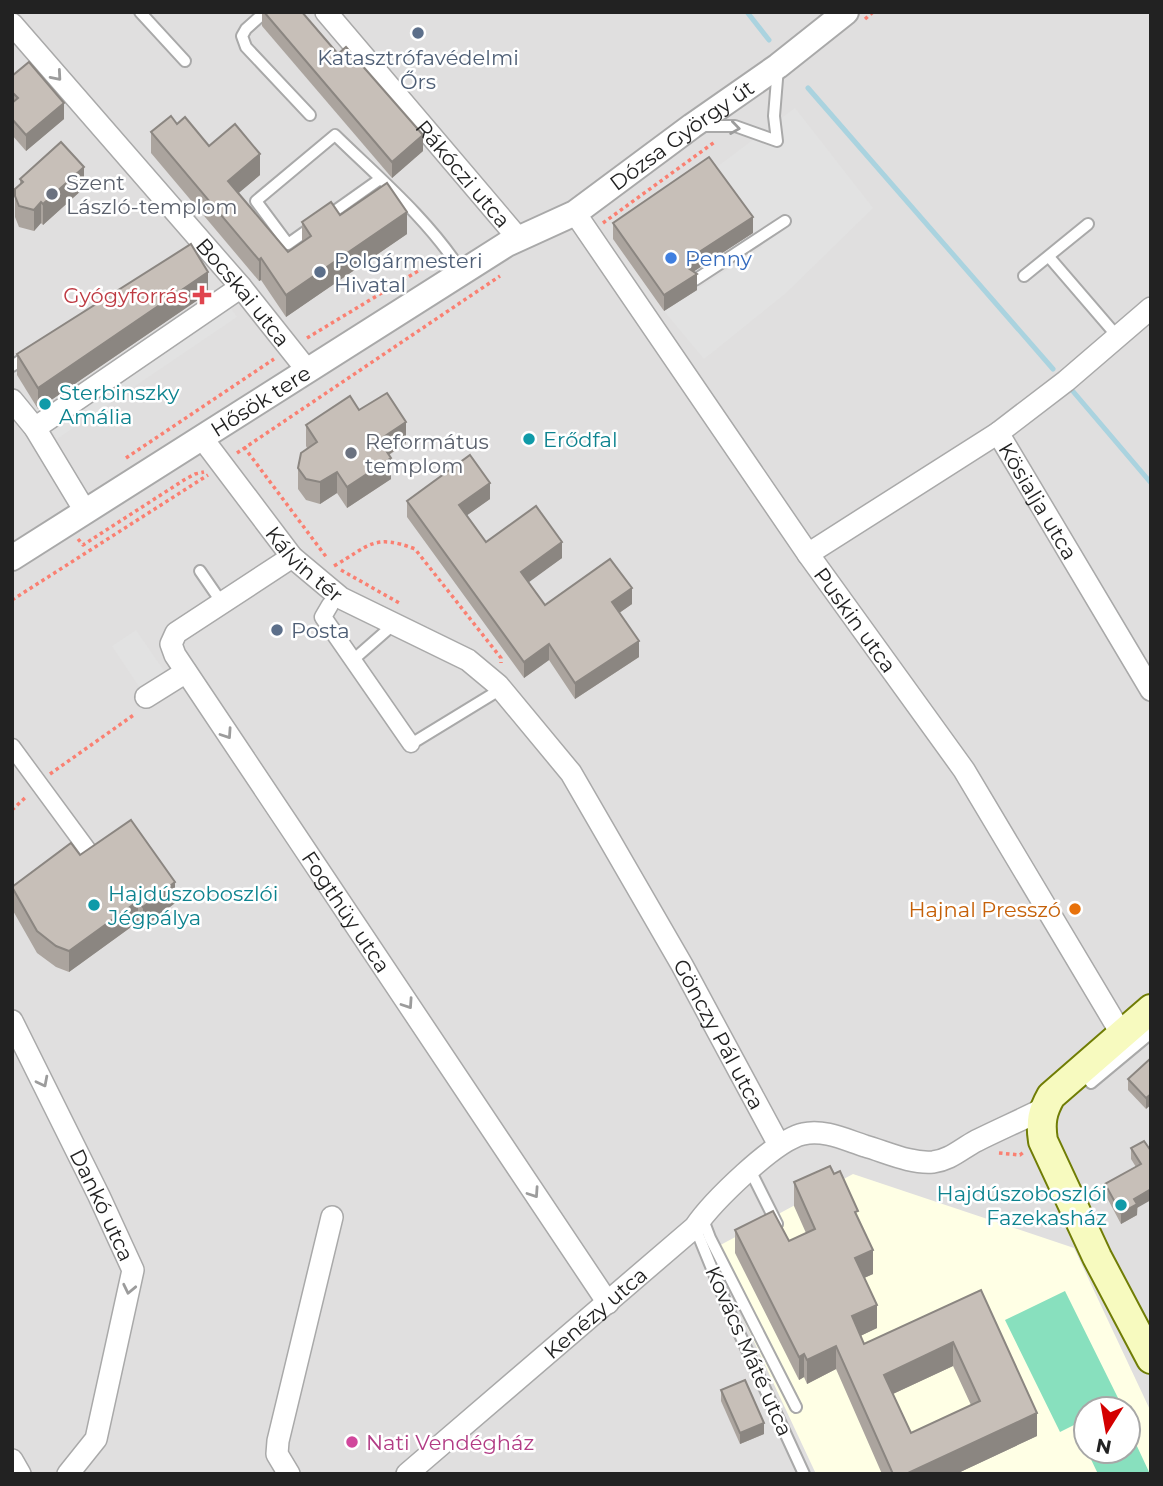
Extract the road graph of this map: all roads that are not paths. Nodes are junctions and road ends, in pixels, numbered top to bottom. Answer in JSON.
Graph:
{"nodes":[{"id":1,"x":140,"y":12,"type":"edge"},
{"id":2,"x":265,"y":12,"type":"edge"},
{"id":3,"x":326,"y":12,"type":"edge"},
{"id":4,"x":855,"y":16,"type":"edge"},
{"id":5,"x":12,"y":24,"type":"edge"},
{"id":6,"x":185,"y":61,"type":"dead end"},
{"id":7,"x":778,"y":66,"type":"junction"},
{"id":8,"x":310,"y":116,"type":"dead end"},
{"id":9,"x":692,"y":126,"type":"junction"},
{"id":10,"x":380,"y":179,"type":"junction"},
{"id":11,"x":785,"y":221,"type":"dead end"},
{"id":12,"x":581,"y":222,"type":"junction"},
{"id":13,"x":1088,"y":224,"type":"dead end"},
{"id":14,"x":512,"y":241,"type":"junction"},
{"id":15,"x":1049,"y":257,"type":"junction"},
{"id":16,"x":456,"y":262,"type":"junction"},
{"id":17,"x":1024,"y":276,"type":"dead end"},
{"id":18,"x":695,"y":280,"type":"edge"},
{"id":19,"x":241,"y":287,"type":"junction"},
{"id":20,"x":1151,"y":308,"type":"edge"},
{"id":21,"x":1116,"y":336,"type":"junction"},
{"id":22,"x":35,"y":350,"type":"edge"},
{"id":23,"x":12,"y":366,"type":"edge"},
{"id":24,"x":307,"y":370,"type":"junction"},
{"id":25,"x":12,"y":400,"type":"edge"},
{"id":26,"x":35,"y":428,"type":"junction"},
{"id":27,"x":998,"y":433,"type":"junction"},
{"id":28,"x":202,"y":438,"type":"junction"},
{"id":29,"x":85,"y":511,"type":"junction"},
{"id":30,"x":808,"y":554,"type":"junction"},
{"id":31,"x":292,"y":557,"type":"junction"},
{"id":32,"x":12,"y":558,"type":"edge"},
{"id":33,"x":200,"y":571,"type":"dead end"},
{"id":34,"x":222,"y":603,"type":"junction"},
{"id":35,"x":330,"y":605,"type":"dead end"},
{"id":36,"x":394,"y":624,"type":"junction"},
{"id":37,"x":353,"y":660,"type":"junction"},
{"id":38,"x":187,"y":674,"type":"junction"},
{"id":39,"x":500,"y":687,"type":"junction"},
{"id":40,"x":1151,"y":690,"type":"edge"},
{"id":41,"x":142,"y":704,"type":"road end"},
{"id":42,"x":411,"y":744,"type":"joint"},
{"id":43,"x":12,"y":747,"type":"edge"},
{"id":44,"x":90,"y":853,"type":"edge"},
{"id":45,"x":1151,"y":1009,"type":"edge"},
{"id":46,"x":12,"y":1021,"type":"edge"},
{"id":47,"x":1121,"y":1033,"type":"junction"},
{"id":48,"x":1151,"y":1033,"type":"edge"},
{"id":49,"x":1081,"y":1068,"type":"junction"},
{"id":50,"x":1043,"y":1110,"type":"junction"},
{"id":51,"x":779,"y":1145,"type":"junction"},
{"id":52,"x":750,"y":1170,"type":"junction"},
{"id":53,"x":332,"y":1217,"type":"dead end"},
{"id":54,"x":699,"y":1222,"type":"junction"},
{"id":55,"x":780,"y":1231,"type":"edge"},
{"id":56,"x":608,"y":1303,"type":"junction"},
{"id":57,"x":1151,"y":1359,"type":"edge"},
{"id":58,"x":796,"y":1408,"type":"dead end"},
{"id":59,"x":12,"y":1460,"type":"edge"},
{"id":60,"x":20,"y":1474,"type":"edge"},
{"id":61,"x":68,"y":1474,"type":"edge"},
{"id":62,"x":289,"y":1474,"type":"edge"},
{"id":63,"x":407,"y":1474,"type":"edge"},
{"id":64,"x":804,"y":1474,"type":"edge"}],
"edges":[{"from":1,"to":6,"type":"lane"},
{"from":2,"to":8,"type":"lane"},
{"from":3,"to":14,"type":"street","name":"Rákóczi utca"},
{"from":4,"to":7,"type":"street","name":"Dózsa György út"},
{"from":5,"to":19,"type":"street","name":"Bocskai utca","one_way":true},
{"from":7,"to":9,"type":"street","name":"Dózsa György út"},
{"from":9,"to":7,"type":"lane","one_way":true},
{"from":9,"to":12,"type":"street","name":"Dózsa György út"},
{"from":10,"to":10,"type":"lane"},
{"from":10,"to":16,"type":"lane"},
{"from":11,"to":18,"type":"lane"},
{"from":12,"to":14,"type":"street","name":"Dózsa György út"},
{"from":12,"to":30,"type":"street","name":"Puskin utca"},
{"from":13,"to":15,"type":"lane"},
{"from":14,"to":16,"type":"street","name":"Hősök tere"},
{"from":15,"to":17,"type":"lane"},
{"from":15,"to":21,"type":"lane"},
{"from":16,"to":24,"type":"street","name":"Hősök tere"},
{"from":19,"to":24,"type":"street","name":"Bocskai utca"},
{"from":19,"to":26,"type":"street"},
{"from":20,"to":21,"type":"street"},
{"from":21,"to":27,"type":"street"},
{"from":22,"to":23,"type":"lane"},
{"from":24,"to":28,"type":"street","name":"Hősök tere"},
{"from":25,"to":26,"type":"street"},
{"from":26,"to":29,"type":"street"},
{"from":27,"to":30,"type":"street","name":"Kösialja utca"},
{"from":27,"to":40,"type":"street","name":"Kösialja utca"},
{"from":28,"to":29,"type":"street","name":"Hősök tere"},
{"from":28,"to":31,"type":"street","name":"Kálvin tér"},
{"from":29,"to":32,"type":"street","name":"Hősök tere"},
{"from":30,"to":47,"type":"street","name":"Puskin utca"},
{"from":31,"to":34,"type":"street","name":"Fogthüy utca"},
{"from":31,"to":36,"type":"street","name":"Kálvin tér"},
{"from":33,"to":34,"type":"lane"},
{"from":34,"to":38,"type":"street","name":"Fogthüy utca"},
{"from":35,"to":37,"type":"street"},
{"from":36,"to":37,"type":"lane"},
{"from":36,"to":39,"type":"street","name":"Kálvin tér"},
{"from":37,"to":42,"type":"street"},
{"from":38,"to":41,"type":"street"},
{"from":38,"to":56,"type":"street","name":"Fogthüy utca","one_way":true},
{"from":39,"to":42,"type":"lane"},
{"from":39,"to":51,"type":"street","name":"Gönczy Pál utca"},
{"from":43,"to":44,"type":"street"},
{"from":45,"to":47,"type":"main road"},
{"from":46,"to":61,"type":"street","name":"Dankó utca","one_way":true},
{"from":47,"to":49,"type":"main road"},
{"from":48,"to":49,"type":"lane"},
{"from":49,"to":50,"type":"main road"},
{"from":50,"to":51,"type":"street"},
{"from":50,"to":57,"type":"main road"},
{"from":51,"to":52,"type":"street","name":"Kenézy utca"},
{"from":52,"to":54,"type":"street","name":"Kenézy utca"},
{"from":52,"to":55,"type":"lane"},
{"from":53,"to":62,"type":"street"},
{"from":54,"to":56,"type":"street","name":"Kenézy utca"},
{"from":54,"to":58,"type":"lane"},
{"from":54,"to":64,"type":"lane","name":"Kovács Máté utca"},
{"from":56,"to":63,"type":"street","name":"Kenézy utca"},
{"from":59,"to":60,"type":"street"}]}
